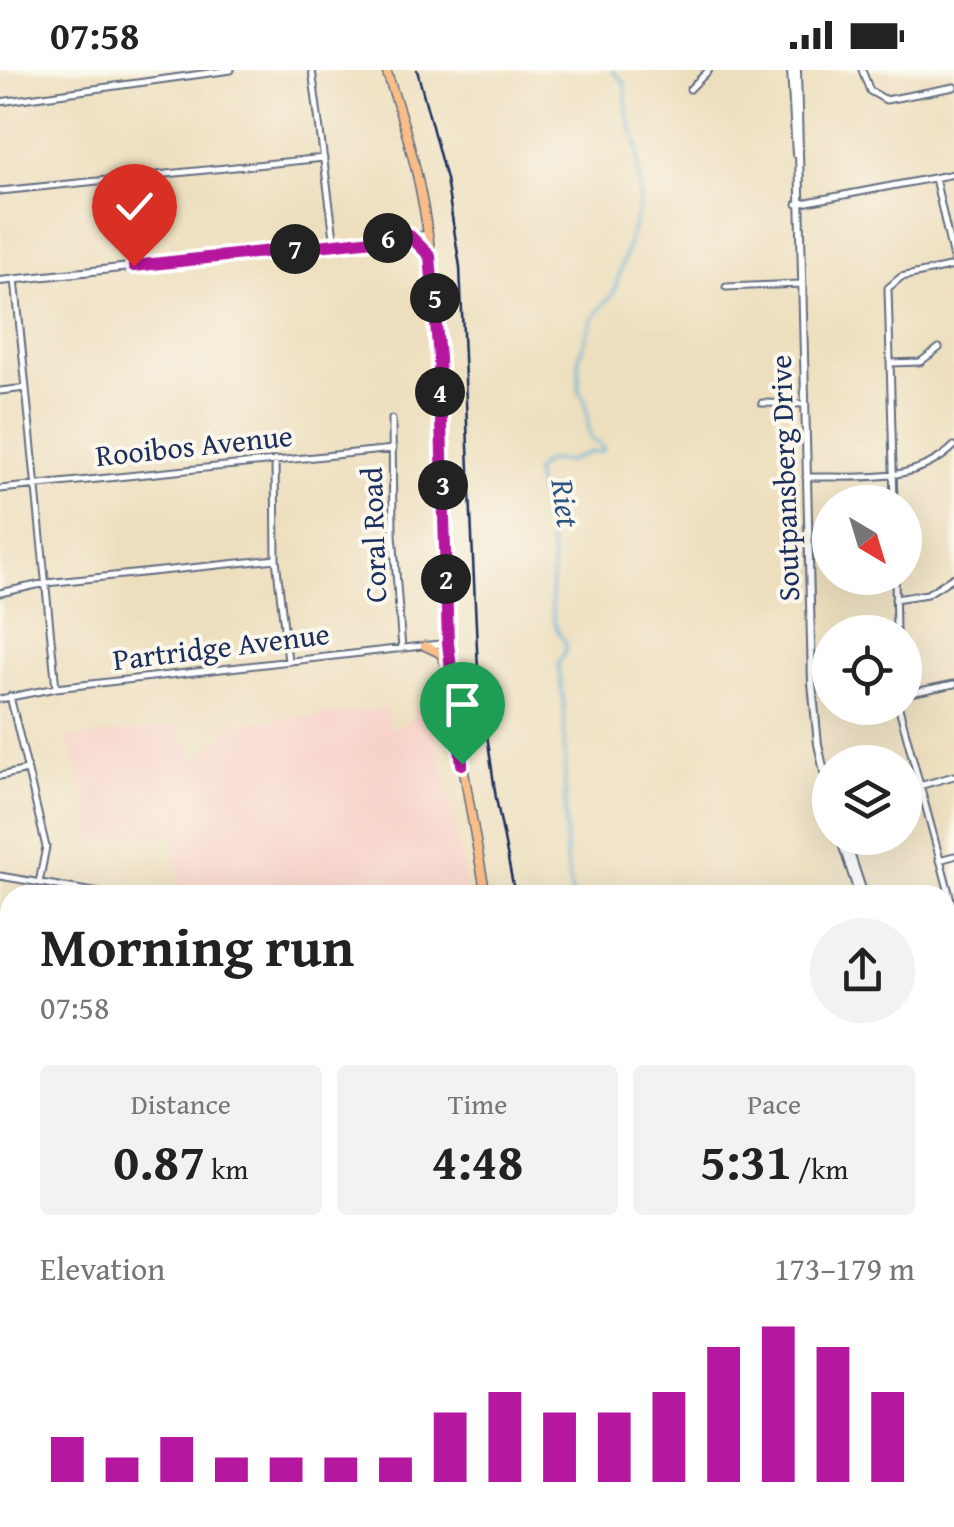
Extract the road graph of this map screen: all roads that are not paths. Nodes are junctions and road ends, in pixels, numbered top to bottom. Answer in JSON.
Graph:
{"nodes":[{"id":1,"x":231,"y":70,"type":"edge"},
{"id":2,"x":312,"y":70,"type":"edge"},
{"id":3,"x":386,"y":70,"type":"edge"},
{"id":4,"x":709,"y":70,"type":"edge"},
{"id":5,"x":794,"y":70,"type":"edge"},
{"id":6,"x":862,"y":70,"type":"edge"},
{"id":7,"x":954,"y":87,"type":"edge"},
{"id":8,"x":690,"y":89,"type":"dead end"},
{"id":9,"x":0,"y":102,"type":"edge"},
{"id":10,"x":324,"y":158,"type":"junction"},
{"id":11,"x":954,"y":174,"type":"edge"},
{"id":12,"x":934,"y":178,"type":"junction"},
{"id":13,"x":0,"y":191,"type":"edge"},
{"id":14,"x":799,"y":207,"type":"junction"},
{"id":15,"x":425,"y":218,"type":"junction"},
{"id":16,"x":409,"y":236,"type":"junction"},
{"id":17,"x":427,"y":236,"type":"junction"},
{"id":18,"x":335,"y":245,"type":"junction"},
{"id":19,"x":430,"y":256,"type":"junction"},
{"id":20,"x":954,"y":265,"type":"edge"},
{"id":21,"x":15,"y":280,"type":"junction"},
{"id":22,"x":0,"y":281,"type":"edge"},
{"id":23,"x":801,"y":284,"type":"junction"},
{"id":24,"x":726,"y":287,"type":"dead end"},
{"id":25,"x":939,"y":348,"type":"dead end"},
{"id":26,"x":890,"y":364,"type":"junction"},
{"id":27,"x":26,"y":388,"type":"junction"},
{"id":28,"x":0,"y":390,"type":"edge"},
{"id":29,"x":762,"y":403,"type":"dead end"},
{"id":30,"x":804,"y":404,"type":"junction"},
{"id":31,"x":392,"y":419,"type":"dead end"},
{"id":32,"x":954,"y":446,"type":"edge"},
{"id":33,"x":392,"y":449,"type":"junction"},
{"id":34,"x":275,"y":460,"type":"junction"},
{"id":35,"x":893,"y":475,"type":"junction"},
{"id":36,"x":806,"y":477,"type":"junction"},
{"id":37,"x":36,"y":484,"type":"junction"},
{"id":38,"x":893,"y":485,"type":"edge"},
{"id":39,"x":0,"y":490,"type":"edge"},
{"id":40,"x":276,"y":559,"type":"junction"},
{"id":41,"x":954,"y":577,"type":"edge"},
{"id":42,"x":46,"y":583,"type":"junction"},
{"id":43,"x":0,"y":593,"type":"edge"},
{"id":44,"x":895,"y":595,"type":"edge"},
{"id":45,"x":895,"y":599,"type":"junction"},
{"id":46,"x":895,"y":615,"type":"edge"},
{"id":47,"x":448,"y":643,"type":"junction"},
{"id":48,"x":425,"y":646,"type":"junction"},
{"id":49,"x":402,"y":649,"type":"junction"},
{"id":50,"x":288,"y":661,"type":"junction"},
{"id":51,"x":451,"y":673,"type":"junction"},
{"id":52,"x":954,"y":684,"type":"edge"},
{"id":53,"x":56,"y":688,"type":"junction"},
{"id":54,"x":922,"y":691,"type":"edge"},
{"id":55,"x":10,"y":696,"type":"junction"},
{"id":56,"x":0,"y":699,"type":"edge"},
{"id":57,"x":818,"y":742,"type":"junction"},
{"id":58,"x":819,"y":745,"type":"edge"},
{"id":59,"x":819,"y":745,"type":"edge"},
{"id":60,"x":28,"y":770,"type":"junction"},
{"id":61,"x":0,"y":776,"type":"edge"},
{"id":62,"x":954,"y":776,"type":"edge"},
{"id":63,"x":922,"y":785,"type":"edge"},
{"id":64,"x":922,"y":794,"type":"edge"},
{"id":65,"x":848,"y":855,"type":"edge"},
{"id":66,"x":954,"y":856,"type":"edge"},
{"id":67,"x":939,"y":860,"type":"junction"},
{"id":68,"x":0,"y":876,"type":"edge"},
{"id":69,"x":39,"y":883,"type":"junction"},
{"id":70,"x":51,"y":885,"type":"edge"},
{"id":71,"x":484,"y":885,"type":"edge"},
{"id":72,"x":858,"y":885,"type":"edge"},
{"id":73,"x":946,"y":885,"type":"edge"}],
"edges":[{"from":1,"to":9,"type":"street"},
{"from":2,"to":10,"type":"street"},
{"from":3,"to":15,"type":"main road"},
{"from":4,"to":8,"type":"street"},
{"from":5,"to":14,"type":"street","name":"Soutpansberg Drive"},
{"from":6,"to":7,"type":"street"},
{"from":10,"to":13,"type":"street"},
{"from":10,"to":18,"type":"street"},
{"from":11,"to":12,"type":"street"},
{"from":12,"to":14,"type":"street"},
{"from":12,"to":20,"type":"street"},
{"from":14,"to":23,"type":"street","name":"Soutpansberg Drive"},
{"from":15,"to":16,"type":"main road"},
{"from":15,"to":17,"type":"main road"},
{"from":16,"to":17,"type":"street"},
{"from":16,"to":18,"type":"street"},
{"from":16,"to":19,"type":"main road"},
{"from":17,"to":19,"type":"main road"},
{"from":18,"to":21,"type":"street"},
{"from":19,"to":47,"type":"main road"},
{"from":20,"to":26,"type":"street"},
{"from":21,"to":22,"type":"street"},
{"from":21,"to":27,"type":"street"},
{"from":23,"to":24,"type":"street"},
{"from":23,"to":30,"type":"street","name":"Soutpansberg Drive"},
{"from":25,"to":26,"type":"street"},
{"from":26,"to":35,"type":"street"},
{"from":27,"to":28,"type":"street"},
{"from":27,"to":37,"type":"street"},
{"from":29,"to":30,"type":"street"},
{"from":30,"to":36,"type":"street","name":"Soutpansberg Drive"},
{"from":31,"to":33,"type":"street","name":"Coral Road"},
{"from":32,"to":35,"type":"street"},
{"from":33,"to":34,"type":"street","name":"Rooibos Avenue"},
{"from":33,"to":49,"type":"street","name":"Coral Road"},
{"from":34,"to":37,"type":"street","name":"Rooibos Avenue"},
{"from":34,"to":40,"type":"street"},
{"from":35,"to":36,"type":"street"},
{"from":35,"to":38,"type":"street"},
{"from":36,"to":57,"type":"street","name":"Soutpansberg Drive"},
{"from":37,"to":39,"type":"street","name":"Rooibos Avenue"},
{"from":37,"to":42,"type":"street"},
{"from":40,"to":42,"type":"street"},
{"from":40,"to":50,"type":"street"},
{"from":41,"to":45,"type":"street"},
{"from":42,"to":43,"type":"street"},
{"from":42,"to":53,"type":"street"},
{"from":44,"to":45,"type":"street"},
{"from":45,"to":46,"type":"street"},
{"from":47,"to":48,"type":"street","name":"Partridge Avenue"},
{"from":47,"to":51,"type":"main road"},
{"from":48,"to":49,"type":"street","name":"Partridge Avenue"},
{"from":48,"to":51,"type":"main road"},
{"from":49,"to":50,"type":"street","name":"Partridge Avenue"},
{"from":50,"to":53,"type":"street","name":"Partridge Avenue"},
{"from":51,"to":71,"type":"main road"},
{"from":52,"to":54,"type":"street"},
{"from":53,"to":55,"type":"street","name":"Partridge Avenue"},
{"from":55,"to":56,"type":"street","name":"Partridge Avenue"},
{"from":55,"to":60,"type":"street"},
{"from":57,"to":58,"type":"street","name":"Soutpansberg Drive"},
{"from":57,"to":59,"type":"street","name":"Soutpansberg Drive"},
{"from":60,"to":61,"type":"street"},
{"from":60,"to":69,"type":"street"},
{"from":62,"to":63,"type":"street"},
{"from":64,"to":67,"type":"street"},
{"from":65,"to":72,"type":"street"},
{"from":66,"to":67,"type":"street"},
{"from":67,"to":73,"type":"street"},
{"from":68,"to":69,"type":"street"},
{"from":69,"to":70,"type":"street"}]}
